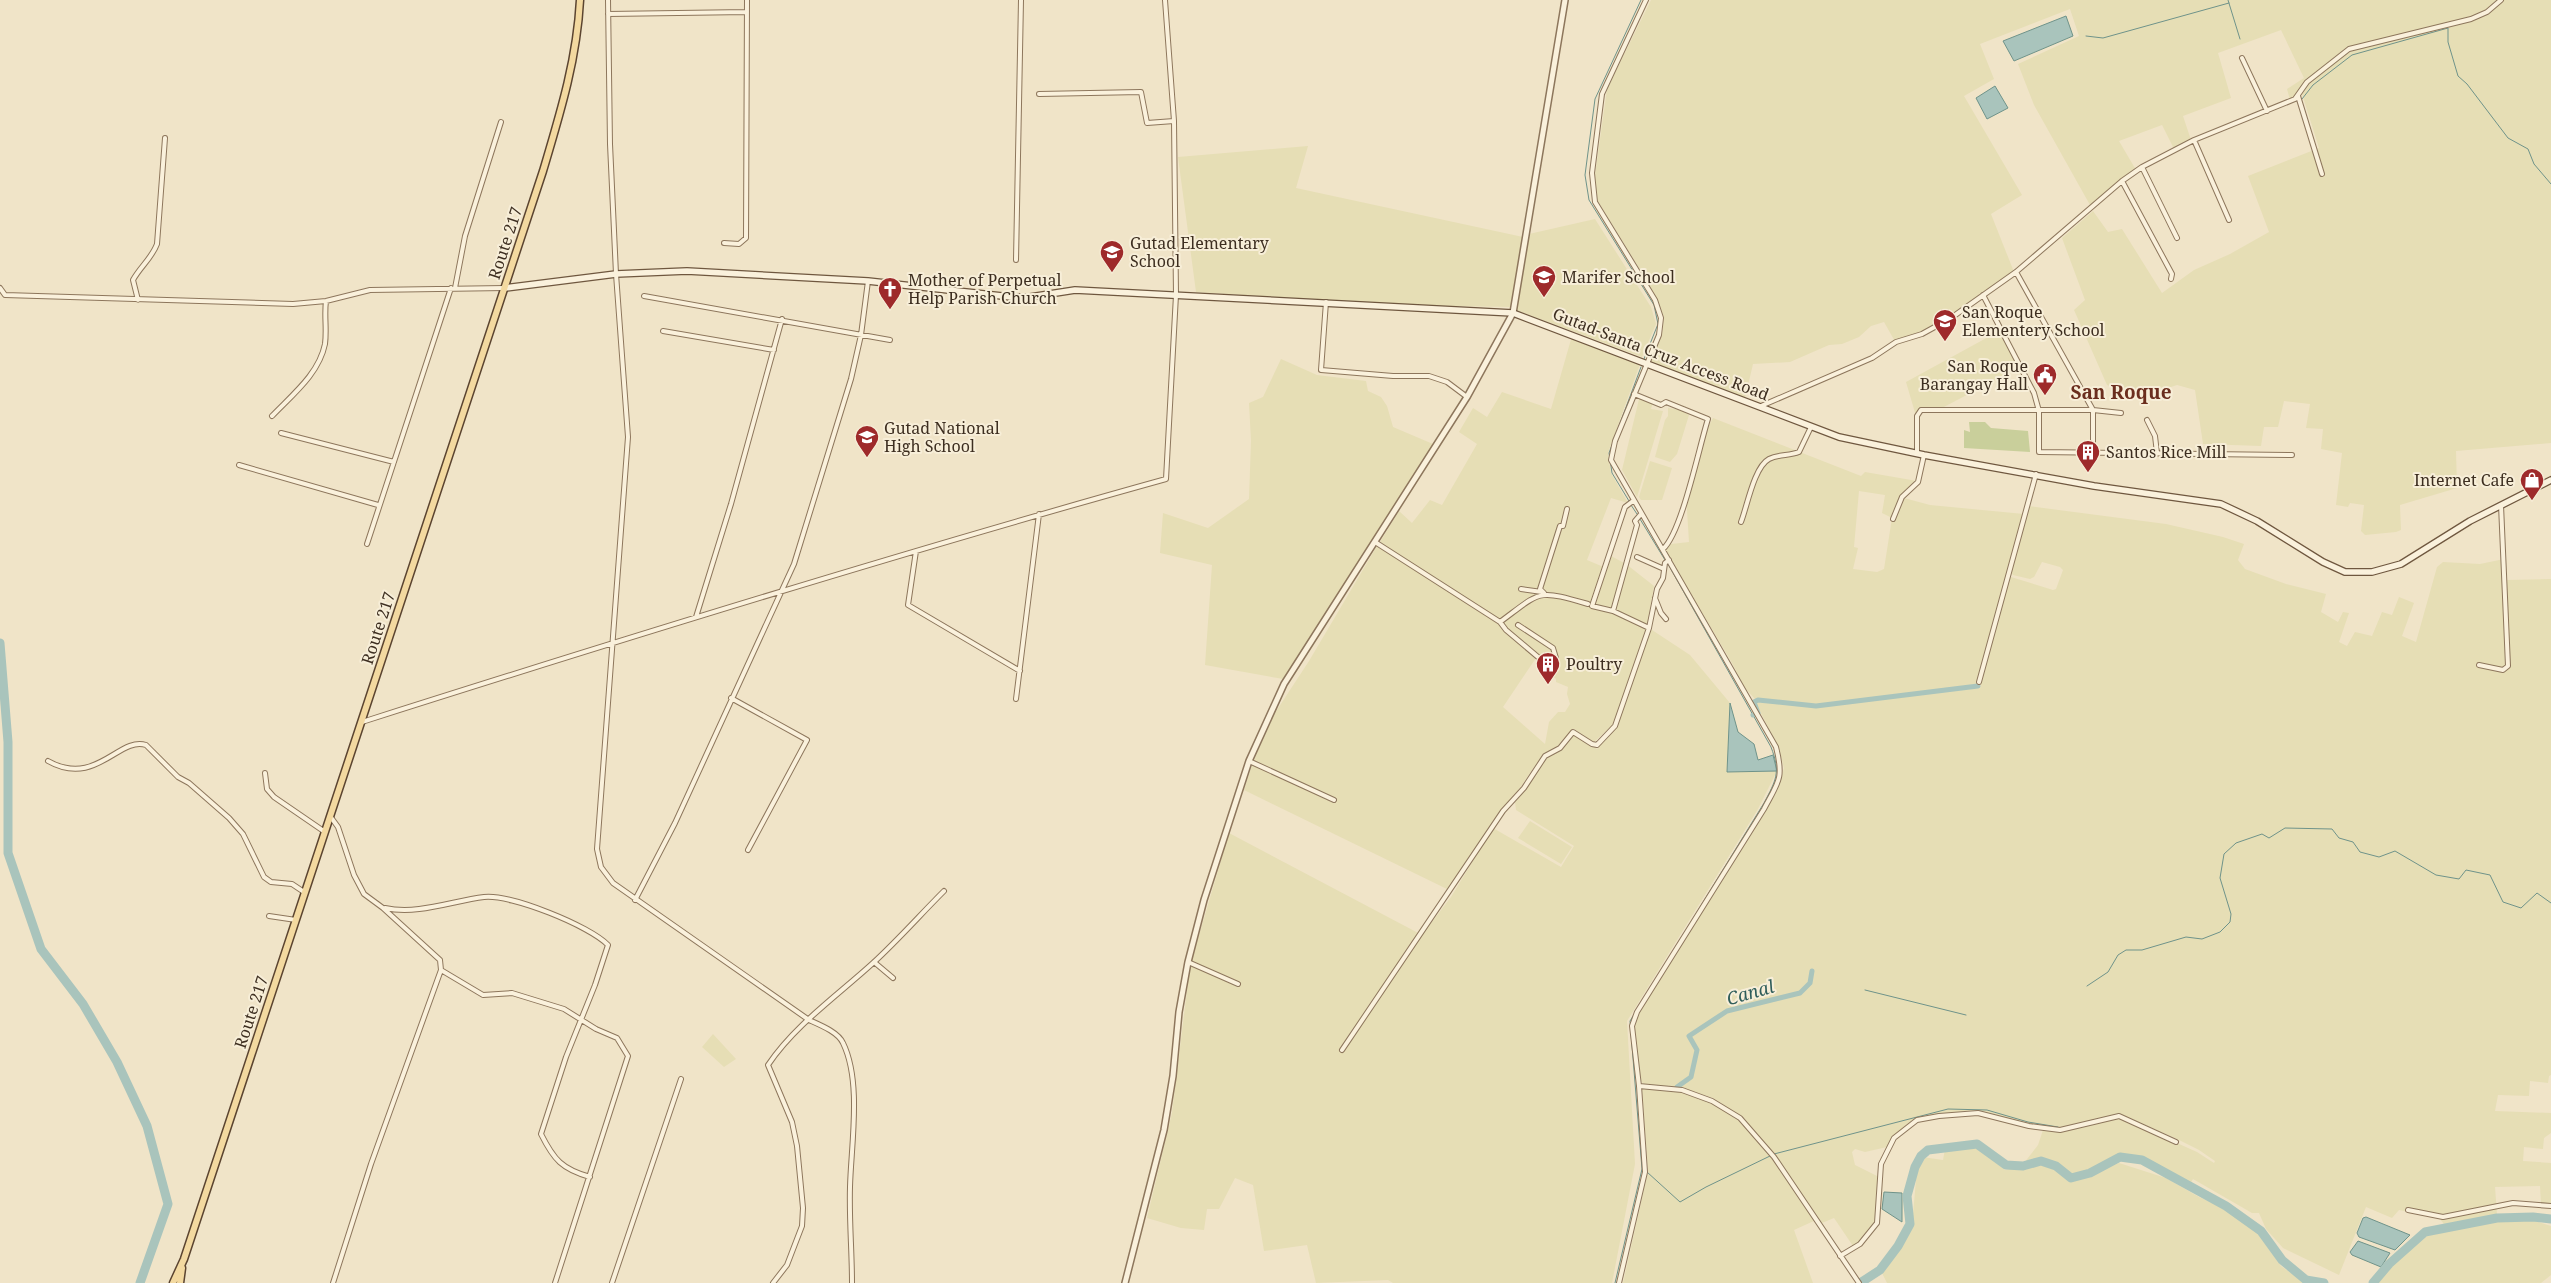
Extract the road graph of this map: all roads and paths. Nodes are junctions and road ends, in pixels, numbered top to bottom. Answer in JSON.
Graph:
{"nodes":[{"id":1,"x":580,"y":0,"type":"edge"},
{"id":2,"x":608,"y":0,"type":"edge"},
{"id":3,"x":747,"y":0,"type":"edge"},
{"id":4,"x":1021,"y":0,"type":"edge"},
{"id":5,"x":1165,"y":0,"type":"edge"},
{"id":6,"x":1564,"y":0,"type":"edge"},
{"id":7,"x":1646,"y":0,"type":"edge"},
{"id":8,"x":2502,"y":0,"type":"edge"},
{"id":9,"x":747,"y":12,"type":"junction"},
{"id":10,"x":608,"y":14,"type":"junction"},
{"id":11,"x":2242,"y":58,"type":"dead end"},
{"id":12,"x":1039,"y":94,"type":"dead end"},
{"id":13,"x":2298,"y":96,"type":"junction"},
{"id":14,"x":2267,"y":111,"type":"junction"},
{"id":15,"x":1174,"y":121,"type":"junction"},
{"id":16,"x":501,"y":122,"type":"dead end"},
{"id":17,"x":165,"y":138,"type":"dead end"},
{"id":18,"x":2194,"y":140,"type":"junction"},
{"id":19,"x":2142,"y":167,"type":"junction"},
{"id":20,"x":2322,"y":174,"type":"dead end"},
{"id":21,"x":2122,"y":181,"type":"junction"},
{"id":22,"x":2229,"y":220,"type":"dead end"},
{"id":23,"x":2177,"y":238,"type":"dead end"},
{"id":24,"x":724,"y":243,"type":"dead end"},
{"id":25,"x":1016,"y":260,"type":"dead end"},
{"id":26,"x":2016,"y":272,"type":"junction"},
{"id":27,"x":616,"y":274,"type":"junction"},
{"id":28,"x":2172,"y":280,"type":"dead end"},
{"id":29,"x":868,"y":281,"type":"junction"},
{"id":30,"x":0,"y":288,"type":"edge"},
{"id":31,"x":453,"y":288,"type":"junction"},
{"id":32,"x":505,"y":288,"type":"junction"},
{"id":33,"x":1176,"y":295,"type":"junction"},
{"id":34,"x":1983,"y":295,"type":"junction"},
{"id":35,"x":644,"y":296,"type":"dead end"},
{"id":36,"x":138,"y":300,"type":"junction"},
{"id":37,"x":326,"y":301,"type":"junction"},
{"id":38,"x":1326,"y":302,"type":"junction"},
{"id":39,"x":1513,"y":313,"type":"junction"},
{"id":40,"x":782,"y":319,"type":"junction"},
{"id":41,"x":664,"y":331,"type":"dead end"},
{"id":42,"x":861,"y":335,"type":"junction"},
{"id":43,"x":890,"y":340,"type":"dead end"},
{"id":44,"x":774,"y":350,"type":"junction"},
{"id":45,"x":1646,"y":363,"type":"junction"},
{"id":46,"x":1634,"y":394,"type":"junction"},
{"id":47,"x":1467,"y":397,"type":"junction"},
{"id":48,"x":1761,"y":406,"type":"junction"},
{"id":49,"x":2093,"y":410,"type":"junction"},
{"id":50,"x":2039,"y":411,"type":"junction"},
{"id":51,"x":2121,"y":413,"type":"dead end"},
{"id":52,"x":272,"y":416,"type":"dead end"},
{"id":53,"x":2147,"y":420,"type":"dead end"},
{"id":54,"x":1811,"y":426,"type":"junction"},
{"id":55,"x":281,"y":433,"type":"dead end"},
{"id":56,"x":2094,"y":452,"type":"junction"},
{"id":57,"x":1917,"y":453,"type":"junction"},
{"id":58,"x":2157,"y":453,"type":"junction"},
{"id":59,"x":1924,"y":455,"type":"junction"},
{"id":60,"x":2292,"y":455,"type":"dead end"},
{"id":61,"x":394,"y":462,"type":"junction"},
{"id":62,"x":239,"y":465,"type":"dead end"},
{"id":63,"x":2036,"y":474,"type":"junction"},
{"id":64,"x":2551,"y":480,"type":"edge"},
{"id":65,"x":1633,"y":501,"type":"junction"},
{"id":66,"x":378,"y":504,"type":"junction"},
{"id":67,"x":2500,"y":504,"type":"junction"},
{"id":68,"x":1567,"y":509,"type":"dead end"},
{"id":69,"x":1038,"y":514,"type":"junction"},
{"id":70,"x":1641,"y":514,"type":"junction"},
{"id":71,"x":1893,"y":519,"type":"dead end"},
{"id":72,"x":1741,"y":522,"type":"dead end"},
{"id":73,"x":1375,"y":542,"type":"junction"},
{"id":74,"x":366,"y":544,"type":"dead end"},
{"id":75,"x":1663,"y":549,"type":"junction"},
{"id":76,"x":916,"y":551,"type":"junction"},
{"id":77,"x":1638,"y":557,"type":"dead end"},
{"id":78,"x":1669,"y":560,"type":"junction"},
{"id":79,"x":1664,"y":569,"type":"junction"},
{"id":80,"x":1521,"y":589,"type":"dead end"},
{"id":81,"x":782,"y":592,"type":"junction"},
{"id":82,"x":1544,"y":593,"type":"junction"},
{"id":83,"x":1655,"y":598,"type":"junction"},
{"id":84,"x":1588,"y":604,"type":"dead end"},
{"id":85,"x":1613,"y":610,"type":"junction"},
{"id":86,"x":696,"y":618,"type":"junction"},
{"id":87,"x":1666,"y":619,"type":"dead end"},
{"id":88,"x":1500,"y":622,"type":"junction"},
{"id":89,"x":1518,"y":625,"type":"dead end"},
{"id":90,"x":1648,"y":628,"type":"junction"},
{"id":91,"x":611,"y":643,"type":"junction"},
{"id":92,"x":2479,"y":665,"type":"dead end"},
{"id":93,"x":1020,"y":671,"type":"junction"},
{"id":94,"x":1979,"y":682,"type":"dead end"},
{"id":95,"x":731,"y":698,"type":"junction"},
{"id":96,"x":1016,"y":699,"type":"dead end"},
{"id":97,"x":362,"y":722,"type":"junction"},
{"id":98,"x":48,"y":761,"type":"dead end"},
{"id":99,"x":1249,"y":761,"type":"junction"},
{"id":100,"x":265,"y":773,"type":"dead end"},
{"id":101,"x":1334,"y":800,"type":"dead end"},
{"id":102,"x":330,"y":816,"type":"junction"},
{"id":103,"x":325,"y":832,"type":"junction"},
{"id":104,"x":748,"y":850,"type":"dead end"},
{"id":105,"x":944,"y":891,"type":"dead end"},
{"id":106,"x":305,"y":893,"type":"junction"},
{"id":107,"x":635,"y":900,"type":"junction"},
{"id":108,"x":383,"y":908,"type":"junction"},
{"id":109,"x":395,"y":910,"type":"junction"},
{"id":110,"x":269,"y":916,"type":"dead end"},
{"id":111,"x":391,"y":916,"type":"junction"},
{"id":112,"x":296,"y":920,"type":"junction"},
{"id":113,"x":874,"y":962,"type":"junction"},
{"id":114,"x":1188,"y":962,"type":"junction"},
{"id":115,"x":441,"y":970,"type":"junction"},
{"id":116,"x":893,"y":978,"type":"dead end"},
{"id":117,"x":1238,"y":984,"type":"dead end"},
{"id":118,"x":580,"y":1020,"type":"junction"},
{"id":119,"x":809,"y":1020,"type":"junction"},
{"id":120,"x":1342,"y":1050,"type":"dead end"},
{"id":121,"x":681,"y":1079,"type":"dead end"},
{"id":122,"x":1639,"y":1086,"type":"junction"},
{"id":123,"x":2176,"y":1142,"type":"dead end"},
{"id":124,"x":590,"y":1176,"type":"junction"},
{"id":125,"x":2551,"y":1206,"type":"edge"},
{"id":126,"x":2408,"y":1210,"type":"dead end"},
{"id":127,"x":1840,"y":1256,"type":"junction"},
{"id":128,"x":184,"y":1259,"type":"junction"},
{"id":129,"x":173,"y":1283,"type":"edge"},
{"id":130,"x":180,"y":1283,"type":"edge"},
{"id":131,"x":333,"y":1283,"type":"edge"},
{"id":132,"x":555,"y":1283,"type":"edge"},
{"id":133,"x":612,"y":1283,"type":"edge"},
{"id":134,"x":773,"y":1283,"type":"edge"},
{"id":135,"x":852,"y":1283,"type":"edge"},
{"id":136,"x":1126,"y":1283,"type":"edge"},
{"id":137,"x":1619,"y":1283,"type":"edge"},
{"id":138,"x":1859,"y":1283,"type":"edge"}],
"edges":[{"from":1,"to":32,"type":"main road","name":"Route 217"},
{"from":2,"to":10,"type":"street"},
{"from":3,"to":9,"type":"street"},
{"from":4,"to":25,"type":"street"},
{"from":5,"to":15,"type":"street"},
{"from":6,"to":39,"type":"street"},
{"from":7,"to":45,"type":"street"},
{"from":8,"to":13,"type":"street"},
{"from":9,"to":10,"type":"street"},
{"from":9,"to":24,"type":"street"},
{"from":10,"to":27,"type":"street"},
{"from":11,"to":14,"type":"street"},
{"from":12,"to":15,"type":"street"},
{"from":13,"to":14,"type":"street"},
{"from":13,"to":20,"type":"street"},
{"from":14,"to":18,"type":"street"},
{"from":15,"to":33,"type":"street"},
{"from":16,"to":31,"type":"street"},
{"from":17,"to":36,"type":"street"},
{"from":18,"to":19,"type":"street"},
{"from":18,"to":22,"type":"street"},
{"from":19,"to":21,"type":"street"},
{"from":19,"to":23,"type":"street"},
{"from":21,"to":26,"type":"street"},
{"from":21,"to":28,"type":"street"},
{"from":26,"to":34,"type":"street"},
{"from":26,"to":49,"type":"street"},
{"from":27,"to":29,"type":"main road","name":"Gutad-Santa Cruz Access Road"},
{"from":27,"to":32,"type":"main road","name":"Gutad-Santa Cruz Access Road"},
{"from":27,"to":91,"type":"street"},
{"from":29,"to":33,"type":"main road","name":"Gutad-Santa Cruz Access Road"},
{"from":29,"to":42,"type":"street"},
{"from":30,"to":36,"type":"street"},
{"from":31,"to":32,"type":"street"},
{"from":31,"to":37,"type":"street"},
{"from":31,"to":61,"type":"street"},
{"from":32,"to":97,"type":"main road","name":"Route 217"},
{"from":33,"to":38,"type":"main road","name":"Gutad-Santa Cruz Access Road"},
{"from":33,"to":69,"type":"street"},
{"from":34,"to":48,"type":"street"},
{"from":34,"to":50,"type":"street"},
{"from":35,"to":40,"type":"street"},
{"from":36,"to":37,"type":"street"},
{"from":37,"to":52,"type":"street"},
{"from":38,"to":39,"type":"main road","name":"Gutad-Santa Cruz Access Road"},
{"from":38,"to":47,"type":"street"},
{"from":39,"to":45,"type":"main road","name":"Gutad-Santa Cruz Access Road"},
{"from":39,"to":47,"type":"street"},
{"from":40,"to":42,"type":"street"},
{"from":40,"to":44,"type":"street"},
{"from":41,"to":44,"type":"street"},
{"from":42,"to":43,"type":"street"},
{"from":42,"to":81,"type":"street"},
{"from":44,"to":86,"type":"street"},
{"from":45,"to":46,"type":"street"},
{"from":45,"to":48,"type":"main road","name":"Gutad-Santa Cruz Access Road"},
{"from":46,"to":65,"type":"street"},
{"from":46,"to":75,"type":"street"},
{"from":47,"to":73,"type":"street"},
{"from":48,"to":54,"type":"main road","name":"Gutad-Santa Cruz Access Road"},
{"from":49,"to":50,"type":"street"},
{"from":49,"to":51,"type":"street"},
{"from":49,"to":56,"type":"street"},
{"from":50,"to":56,"type":"street"},
{"from":50,"to":57,"type":"street"},
{"from":53,"to":58,"type":"street"},
{"from":54,"to":57,"type":"main road","name":"Gutad-Santa Cruz Access Road"},
{"from":54,"to":72,"type":"street"},
{"from":55,"to":61,"type":"street"},
{"from":56,"to":58,"type":"street"},
{"from":57,"to":59,"type":"main road","name":"Gutad-Santa Cruz Access Road"},
{"from":58,"to":60,"type":"street"},
{"from":59,"to":63,"type":"main road","name":"Gutad-Santa Cruz Access Road"},
{"from":59,"to":71,"type":"street"},
{"from":61,"to":66,"type":"street"},
{"from":62,"to":66,"type":"street"},
{"from":63,"to":67,"type":"main road","name":"Gutad-Santa Cruz Access Road"},
{"from":63,"to":94,"type":"street"},
{"from":64,"to":67,"type":"main road","name":"Gutad-Santa Cruz Access Road"},
{"from":65,"to":70,"type":"street"},
{"from":65,"to":85,"type":"street"},
{"from":66,"to":74,"type":"street"},
{"from":67,"to":92,"type":"street"},
{"from":68,"to":82,"type":"street"},
{"from":69,"to":76,"type":"street"},
{"from":69,"to":93,"type":"street"},
{"from":70,"to":75,"type":"street"},
{"from":70,"to":85,"type":"street"},
{"from":73,"to":88,"type":"street"},
{"from":73,"to":99,"type":"street"},
{"from":75,"to":78,"type":"street"},
{"from":76,"to":81,"type":"street"},
{"from":76,"to":93,"type":"street"},
{"from":77,"to":79,"type":"street"},
{"from":78,"to":79,"type":"street"},
{"from":78,"to":122,"type":"street"},
{"from":79,"to":83,"type":"street"},
{"from":80,"to":82,"type":"street"},
{"from":81,"to":86,"type":"street"},
{"from":81,"to":95,"type":"street"},
{"from":82,"to":84,"type":"street"},
{"from":82,"to":88,"type":"street"},
{"from":83,"to":87,"type":"street"},
{"from":83,"to":90,"type":"street"},
{"from":85,"to":90,"type":"street"},
{"from":86,"to":91,"type":"street"},
{"from":88,"to":89,"type":"street"},
{"from":90,"to":120,"type":"street"},
{"from":91,"to":97,"type":"street"},
{"from":91,"to":107,"type":"street"},
{"from":93,"to":96,"type":"street"},
{"from":95,"to":104,"type":"street"},
{"from":95,"to":107,"type":"street"},
{"from":97,"to":102,"type":"main road","name":"Route 217"},
{"from":98,"to":106,"type":"street"},
{"from":99,"to":101,"type":"street"},
{"from":99,"to":114,"type":"street"},
{"from":100,"to":103,"type":"street"},
{"from":102,"to":103,"type":"main road","name":"Route 217"},
{"from":102,"to":108,"type":"street"},
{"from":103,"to":106,"type":"main road","name":"Route 217"},
{"from":105,"to":113,"type":"street"},
{"from":106,"to":112,"type":"main road","name":"Route 217"},
{"from":107,"to":119,"type":"street"},
{"from":108,"to":109,"type":"street"},
{"from":108,"to":111,"type":"street"},
{"from":109,"to":111,"type":"street"},
{"from":109,"to":118,"type":"street"},
{"from":110,"to":112,"type":"street"},
{"from":111,"to":115,"type":"street"},
{"from":112,"to":128,"type":"main road","name":"Route 217"},
{"from":113,"to":116,"type":"street"},
{"from":113,"to":119,"type":"street"},
{"from":114,"to":117,"type":"street"},
{"from":114,"to":136,"type":"street"},
{"from":115,"to":118,"type":"street"},
{"from":115,"to":131,"type":"street"},
{"from":118,"to":124,"type":"street"},
{"from":118,"to":124,"type":"street"},
{"from":119,"to":134,"type":"street"},
{"from":119,"to":135,"type":"street"},
{"from":121,"to":133,"type":"street"},
{"from":122,"to":127,"type":"street"},
{"from":122,"to":137,"type":"street"},
{"from":123,"to":127,"type":"street"},
{"from":124,"to":132,"type":"street"},
{"from":125,"to":126,"type":"street"},
{"from":127,"to":138,"type":"street"},
{"from":128,"to":129,"type":"main road","name":"Route 217"},
{"from":128,"to":130,"type":"main road","name":"Route 217"}]}
